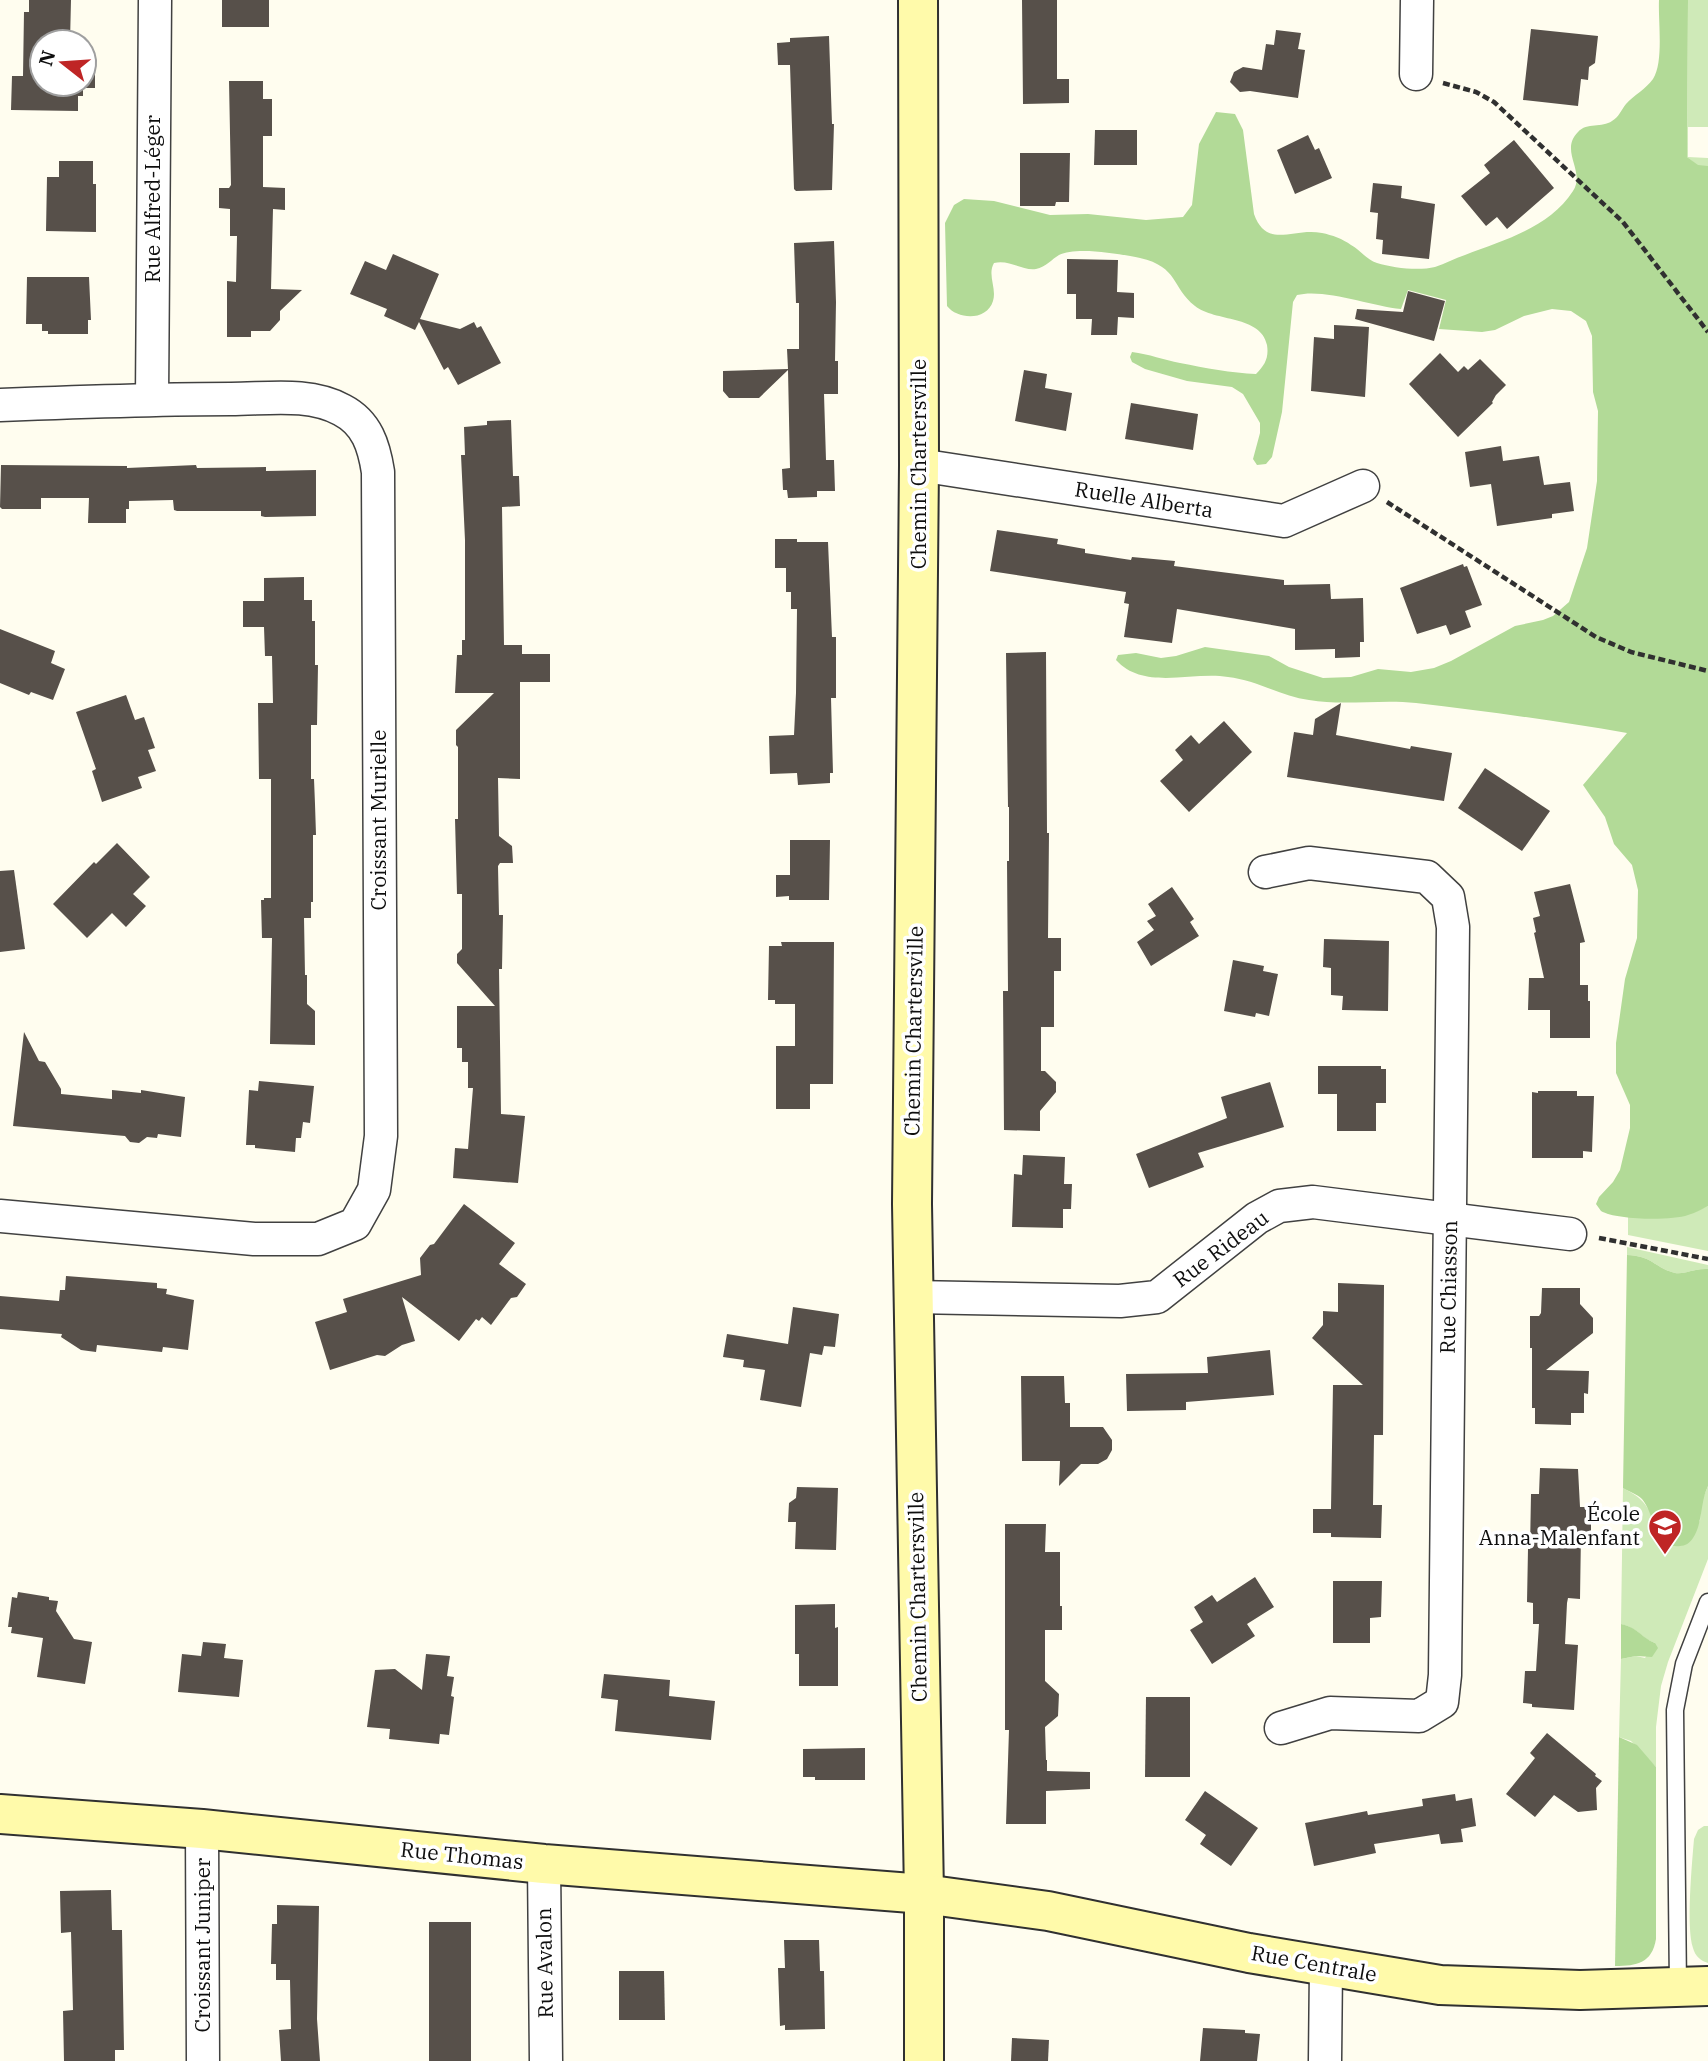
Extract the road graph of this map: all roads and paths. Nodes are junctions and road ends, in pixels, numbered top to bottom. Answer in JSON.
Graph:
{"nodes":[{"id":1,"x":155,"y":0,"type":"edge"},
{"id":2,"x":919,"y":0,"type":"edge"},
{"id":3,"x":1417,"y":0,"type":"edge"},
{"id":4,"x":1416,"y":74,"type":"joint"},
{"id":5,"x":1708,"y":332,"type":"edge"},
{"id":6,"x":152,"y":399,"type":"junction"},
{"id":7,"x":0,"y":405,"type":"edge"},
{"id":8,"x":919,"y":465,"type":"junction"},
{"id":9,"x":1363,"y":486,"type":"joint"},
{"id":10,"x":1708,"y":671,"type":"edge"},
{"id":11,"x":1265,"y":872,"type":"dead end"},
{"id":12,"x":0,"y":1216,"type":"edge"},
{"id":13,"x":1450,"y":1219,"type":"junction"},
{"id":14,"x":1570,"y":1234,"type":"joint"},
{"id":15,"x":1708,"y":1259,"type":"edge"},
{"id":16,"x":913,"y":1297,"type":"junction"},
{"id":17,"x":1708,"y":1602,"type":"edge"},
{"id":18,"x":1281,"y":1728,"type":"dead end"},
{"id":19,"x":0,"y":1814,"type":"edge"},
{"id":20,"x":202,"y":1829,"type":"junction"},
{"id":21,"x":544,"y":1864,"type":"junction"},
{"id":22,"x":924,"y":1894,"type":"junction"},
{"id":23,"x":1326,"y":1967,"type":"junction"},
{"id":24,"x":1693,"y":1987,"type":"edge"},
{"id":25,"x":203,"y":2061,"type":"edge"},
{"id":26,"x":546,"y":2061,"type":"edge"},
{"id":27,"x":924,"y":2061,"type":"edge"},
{"id":28,"x":1325,"y":2061,"type":"edge"}],
"edges":[{"from":1,"to":6,"type":"street","name":"Rue Alfred-Léger"},
{"from":2,"to":8,"type":"street","name":"Chemin Chartersville"},
{"from":3,"to":4,"type":"street"},
{"from":4,"to":5,"type":"path"},
{"from":6,"to":7,"type":"street","name":"Croissant Murielle"},
{"from":6,"to":12,"type":"street","name":"Croissant Murielle"},
{"from":8,"to":9,"type":"street","name":"Ruelle Alberta"},
{"from":8,"to":16,"type":"street","name":"Chemin Chartersville"},
{"from":9,"to":10,"type":"path"},
{"from":11,"to":13,"type":"street","name":"Rue Chiasson"},
{"from":13,"to":14,"type":"street","name":"Rue Rideau"},
{"from":13,"to":16,"type":"street","name":"Rue Rideau"},
{"from":13,"to":18,"type":"street","name":"Rue Chiasson"},
{"from":14,"to":15,"type":"path"},
{"from":16,"to":22,"type":"street","name":"Chemin Chartersville"},
{"from":17,"to":24,"type":"lane"},
{"from":19,"to":20,"type":"street","name":"Rue Thomas"},
{"from":20,"to":21,"type":"street","name":"Rue Thomas"},
{"from":20,"to":25,"type":"street","name":"Croissant Juniper"},
{"from":21,"to":22,"type":"street","name":"Rue Thomas"},
{"from":21,"to":26,"type":"street","name":"Rue Avalon"},
{"from":22,"to":23,"type":"street","name":"Rue Centrale"},
{"from":22,"to":27,"type":"street","name":"Chemin Chartersville"},
{"from":23,"to":24,"type":"street","name":"Rue Centrale"},
{"from":23,"to":28,"type":"street"}]}
